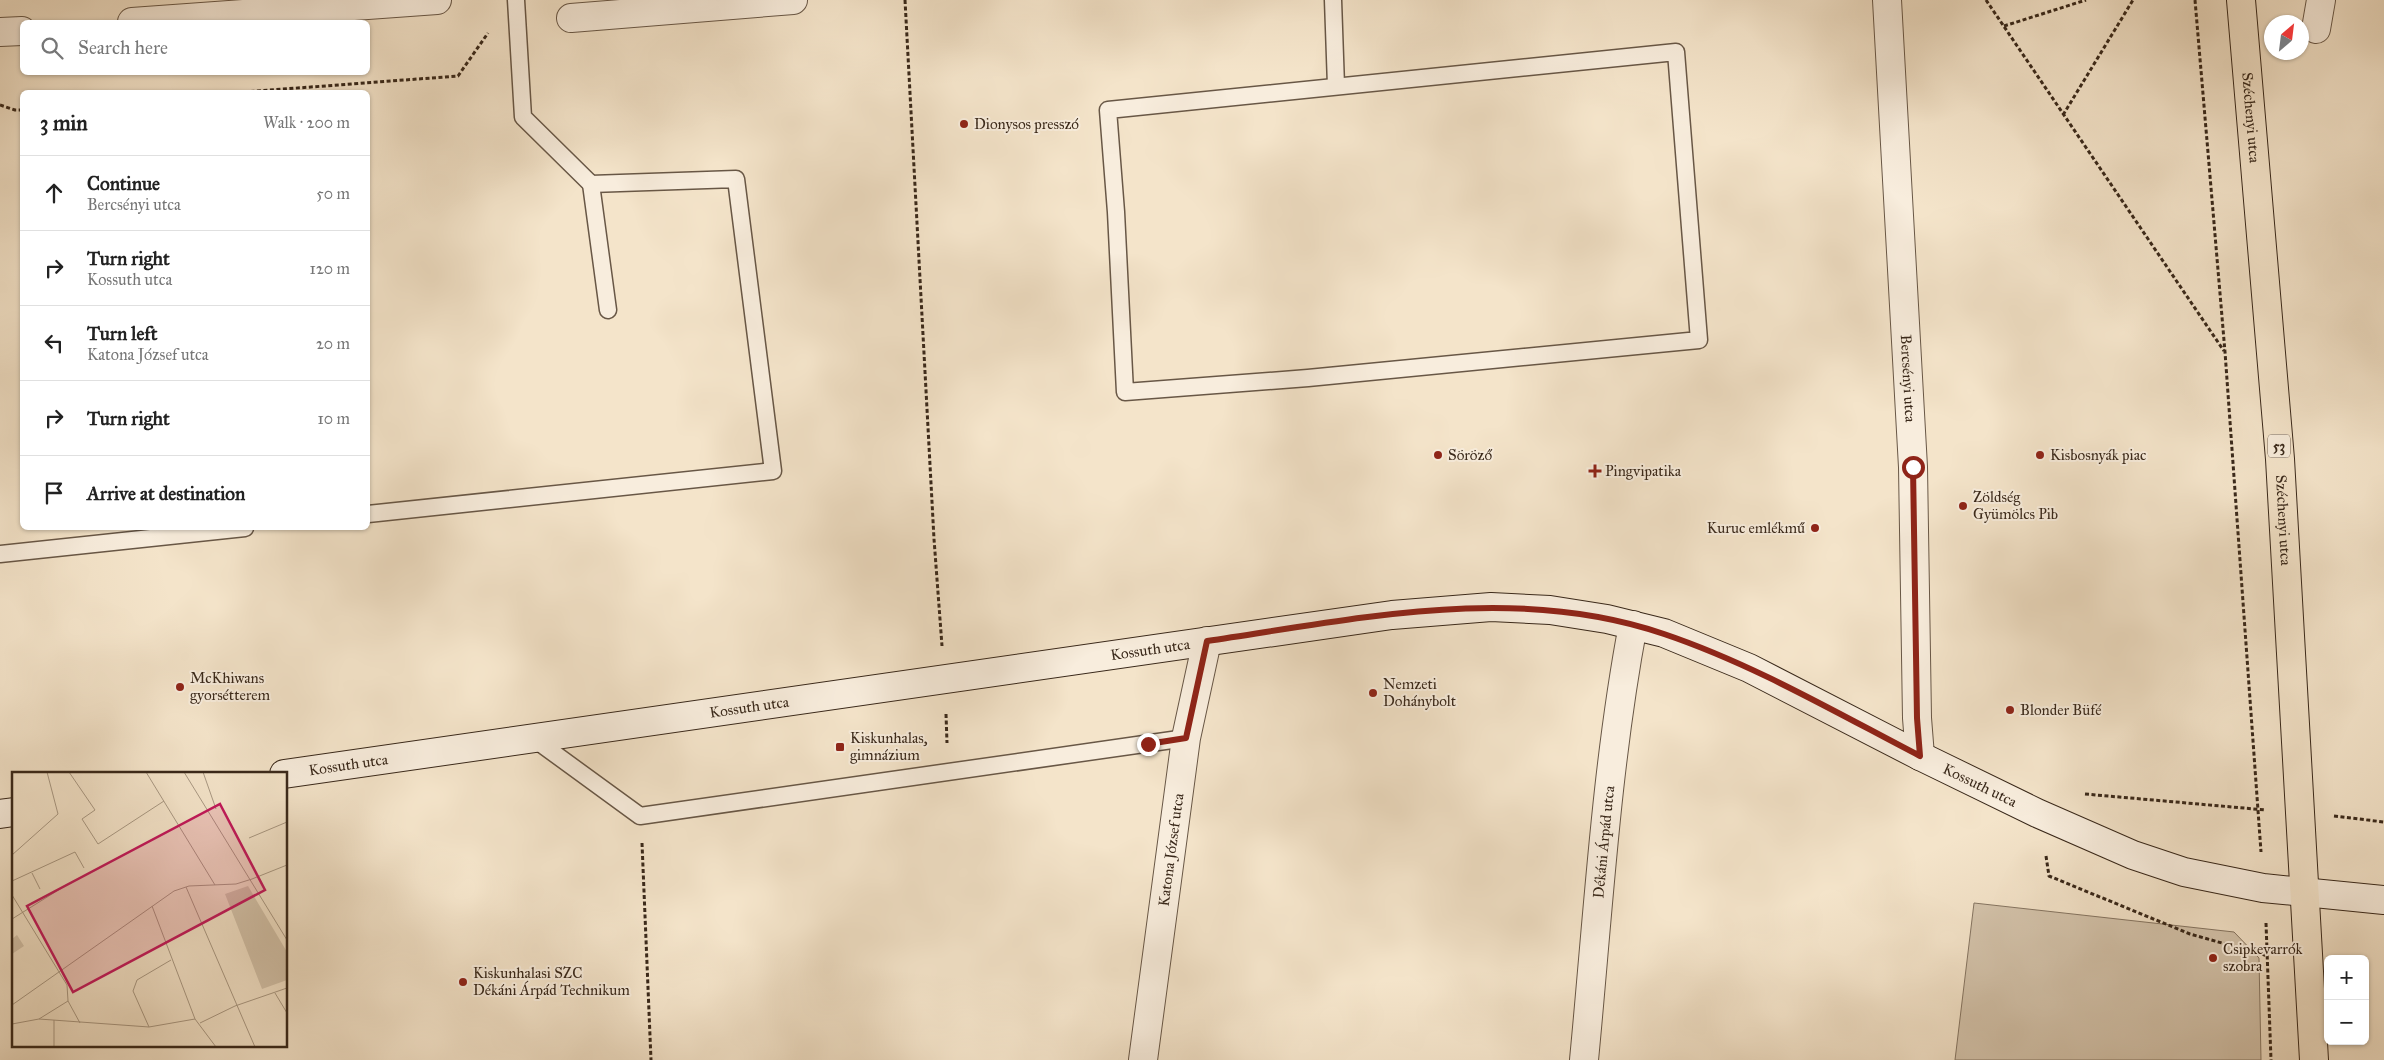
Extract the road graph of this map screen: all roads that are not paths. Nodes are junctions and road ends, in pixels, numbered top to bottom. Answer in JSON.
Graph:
{"nodes":[{"id":1,"x":437,"y":0,"type":"edge"},
{"id":2,"x":516,"y":0,"type":"edge"},
{"id":3,"x":793,"y":0,"type":"edge"},
{"id":4,"x":1333,"y":0,"type":"edge"},
{"id":5,"x":1887,"y":0,"type":"edge"},
{"id":6,"x":2241,"y":0,"type":"edge"},
{"id":7,"x":2321,"y":0,"type":"edge"},
{"id":8,"x":571,"y":18,"type":"dead end"},
{"id":9,"x":160,"y":20,"type":"edge"},
{"id":10,"x":2316,"y":29,"type":"dead end"},
{"id":11,"x":20,"y":31,"type":"edge"},
{"id":12,"x":0,"y":32,"type":"edge"},
{"id":13,"x":1336,"y":86,"type":"junction"},
{"id":14,"x":592,"y":184,"type":"junction"},
{"id":15,"x":608,"y":310,"type":"dead end"},
{"id":16,"x":370,"y":514,"type":"edge"},
{"id":17,"x":227,"y":530,"type":"edge"},
{"id":18,"x":0,"y":554,"type":"edge"},
{"id":19,"x":1633,"y":625,"type":"junction"},
{"id":20,"x":1207,"y":641,"type":"junction"},
{"id":21,"x":533,"y":738,"type":"junction"},
{"id":22,"x":1186,"y":738,"type":"junction"},
{"id":23,"x":1920,"y":756,"type":"junction"},
{"id":24,"x":288,"y":773,"type":"edge"},
{"id":25,"x":2304,"y":892,"type":"junction"},
{"id":26,"x":2384,"y":900,"type":"edge"},
{"id":27,"x":1143,"y":1060,"type":"edge"},
{"id":28,"x":1584,"y":1060,"type":"edge"},
{"id":29,"x":2314,"y":1060,"type":"edge"}],
"edges":[{"from":1,"to":9,"type":"street"},
{"from":2,"to":14,"type":"lane"},
{"from":3,"to":8,"type":"street"},
{"from":4,"to":13,"type":"lane"},
{"from":5,"to":23,"type":"street","name":"Bercsényi utca"},
{"from":6,"to":25,"type":"main road","name":"Széchenyi utca","number":"53"},
{"from":7,"to":10,"type":"street"},
{"from":11,"to":12,"type":"street"},
{"from":13,"to":13,"type":"lane"},
{"from":14,"to":15,"type":"lane"},
{"from":14,"to":16,"type":"lane"},
{"from":17,"to":18,"type":"lane"},
{"from":19,"to":20,"type":"street","name":"Kossuth utca"},
{"from":19,"to":23,"type":"street","name":"Kossuth utca"},
{"from":19,"to":28,"type":"street","name":"Dékáni Árpád utca"},
{"from":20,"to":21,"type":"street","name":"Kossuth utca"},
{"from":20,"to":22,"type":"street","name":"Katona József utca"},
{"from":21,"to":22,"type":"lane"},
{"from":21,"to":24,"type":"street","name":"Kossuth utca"},
{"from":22,"to":27,"type":"street","name":"Katona József utca"},
{"from":23,"to":25,"type":"street","name":"Kossuth utca"},
{"from":25,"to":26,"type":"street","name":"Kossuth utca"},
{"from":25,"to":29,"type":"main road","number":"53"}]}
